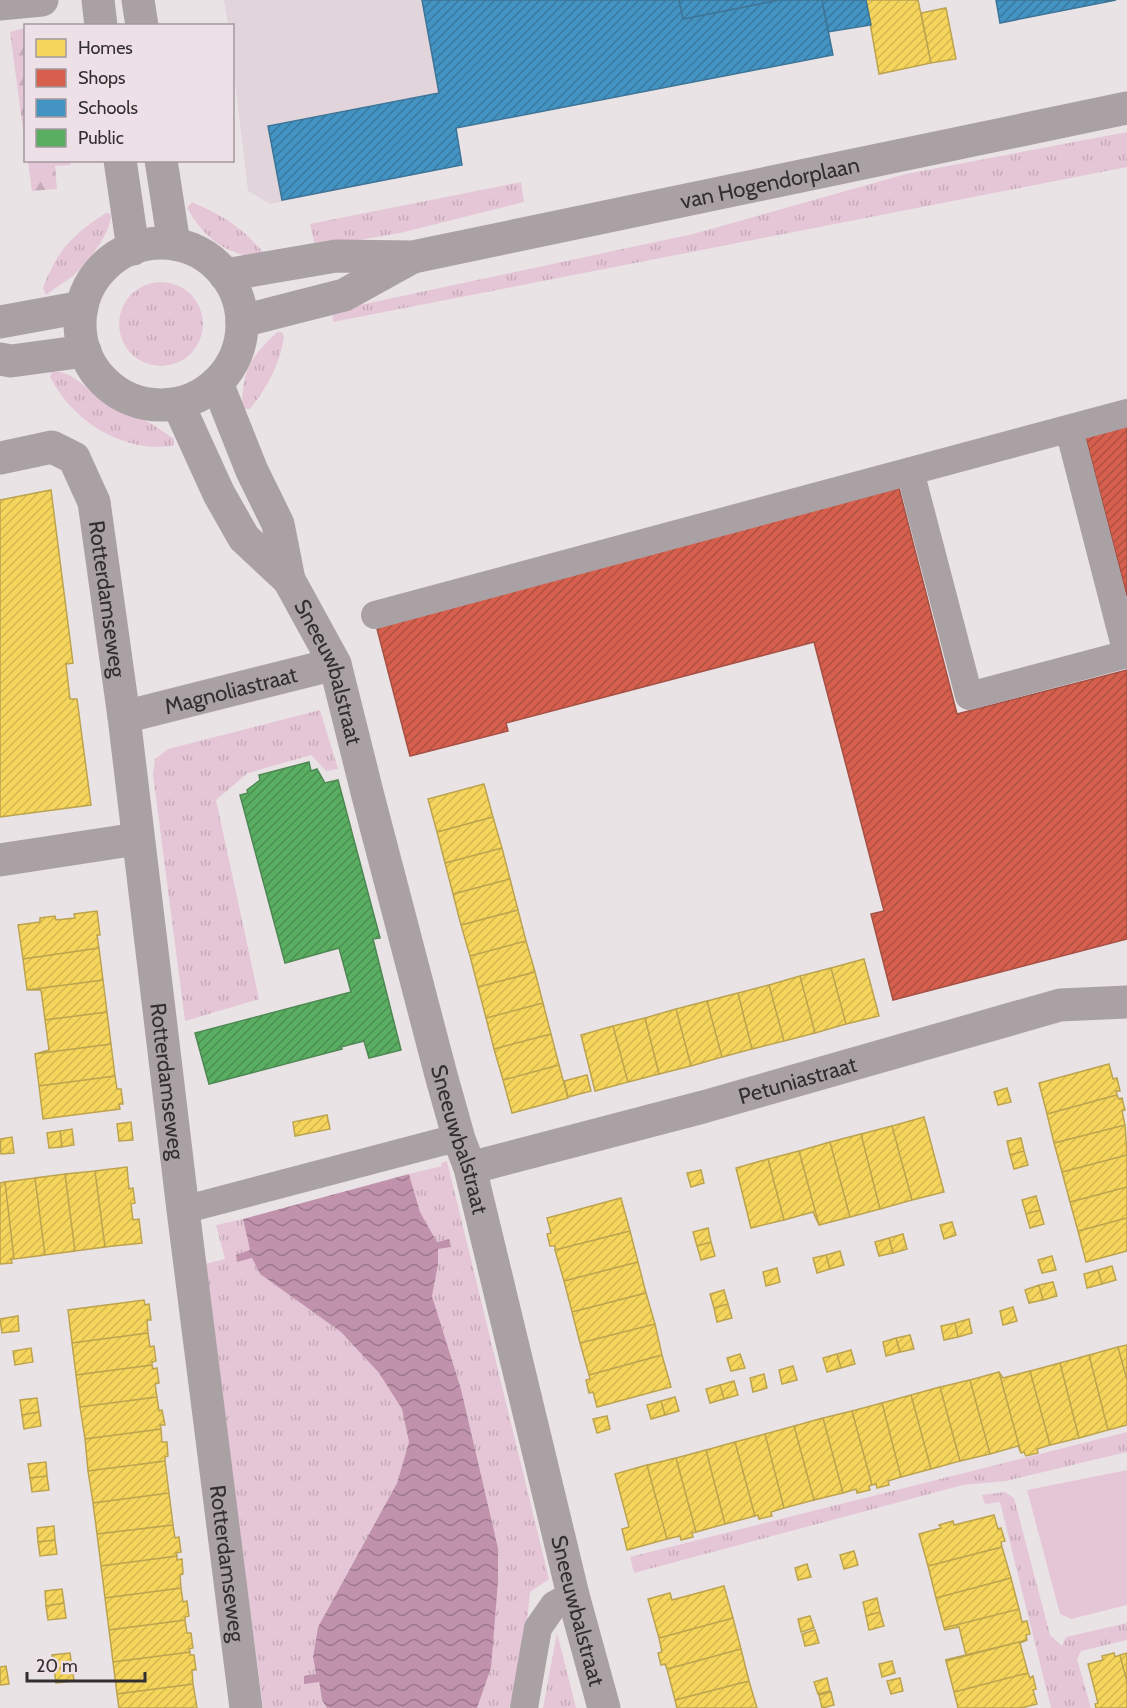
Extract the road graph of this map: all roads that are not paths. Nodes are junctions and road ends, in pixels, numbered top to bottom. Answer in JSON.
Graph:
{"nodes":[{"id":1,"x":42,"y":0,"type":"edge"},
{"id":2,"x":98,"y":0,"type":"edge"},
{"id":3,"x":138,"y":0,"type":"edge"},
{"id":4,"x":0,"y":4,"type":"edge"},
{"id":5,"x":101,"y":24,"type":"edge"},
{"id":6,"x":142,"y":24,"type":"edge"},
{"id":7,"x":1127,"y":108,"type":"edge"},
{"id":8,"x":120,"y":162,"type":"edge"},
{"id":9,"x":160,"y":162,"type":"edge"},
{"id":10,"x":174,"y":244,"type":"junction"},
{"id":11,"x":133,"y":249,"type":"junction"},
{"id":12,"x":413,"y":257,"type":"junction"},
{"id":13,"x":225,"y":275,"type":"junction"},
{"id":14,"x":82,"y":308,"type":"junction"},
{"id":15,"x":242,"y":321,"type":"junction"},
{"id":16,"x":0,"y":322,"type":"edge"},
{"id":17,"x":85,"y":351,"type":"junction"},
{"id":18,"x":0,"y":359,"type":"edge"},
{"id":19,"x":217,"y":383,"type":"junction"},
{"id":20,"x":178,"y":404,"type":"junction"},
{"id":21,"x":1127,"y":413,"type":"edge"},
{"id":22,"x":1052,"y":426,"type":"junction"},
{"id":23,"x":0,"y":458,"type":"edge"},
{"id":24,"x":903,"y":473,"type":"junction"},
{"id":25,"x":289,"y":580,"type":"junction"},
{"id":26,"x":375,"y":615,"type":"dead end"},
{"id":27,"x":335,"y":664,"type":"junction"},
{"id":28,"x":124,"y":717,"type":"junction"},
{"id":29,"x":137,"y":838,"type":"junction"},
{"id":30,"x":0,"y":860,"type":"edge"},
{"id":31,"x":1127,"y":1002,"type":"edge"},
{"id":32,"x":464,"y":1154,"type":"junction"},
{"id":33,"x":183,"y":1210,"type":"junction"},
{"id":34,"x":573,"y":1595,"type":"junction"},
{"id":35,"x":246,"y":1708,"type":"edge"},
{"id":36,"x":524,"y":1708,"type":"edge"},
{"id":37,"x":604,"y":1708,"type":"edge"}],
"edges":[{"from":1,"to":4,"type":"street"},
{"from":2,"to":5,"type":"street"},
{"from":3,"to":6,"type":"street"},
{"from":7,"to":12,"type":"street","name":"van Hogendorplaan"},
{"from":8,"to":11,"type":"street"},
{"from":9,"to":10,"type":"street"},
{"from":10,"to":11,"type":"street"},
{"from":10,"to":13,"type":"street"},
{"from":11,"to":14,"type":"street"},
{"from":12,"to":13,"type":"street","name":"van Hogendorplaan"},
{"from":12,"to":15,"type":"street","name":"van Hogendorplaan"},
{"from":13,"to":15,"type":"street"},
{"from":14,"to":16,"type":"street"},
{"from":14,"to":17,"type":"street"},
{"from":15,"to":19,"type":"street"},
{"from":17,"to":18,"type":"street"},
{"from":17,"to":20,"type":"street"},
{"from":19,"to":20,"type":"street"},
{"from":19,"to":25,"type":"street","name":"Sneeuwbalstraat"},
{"from":20,"to":25,"type":"street","name":"Sneeuwbalstraat"},
{"from":21,"to":22,"type":"street"},
{"from":22,"to":24,"type":"street"},
{"from":22,"to":24,"type":"street"},
{"from":23,"to":28,"type":"street","name":"Rotterdamseweg"},
{"from":24,"to":26,"type":"street"},
{"from":25,"to":27,"type":"street","name":"Sneeuwbalstraat"},
{"from":27,"to":28,"type":"street","name":"Magnoliastraat"},
{"from":27,"to":32,"type":"street","name":"Sneeuwbalstraat"},
{"from":28,"to":29,"type":"street","name":"Rotterdamseweg"},
{"from":29,"to":30,"type":"street"},
{"from":29,"to":33,"type":"street","name":"Rotterdamseweg"},
{"from":31,"to":32,"type":"street","name":"Petuniastraat"},
{"from":32,"to":33,"type":"street"},
{"from":32,"to":34,"type":"street","name":"Sneeuwbalstraat"},
{"from":33,"to":35,"type":"street","name":"Rotterdamseweg"},
{"from":34,"to":36,"type":"street"},
{"from":34,"to":37,"type":"street","name":"Sneeuwbalstraat"}]}
